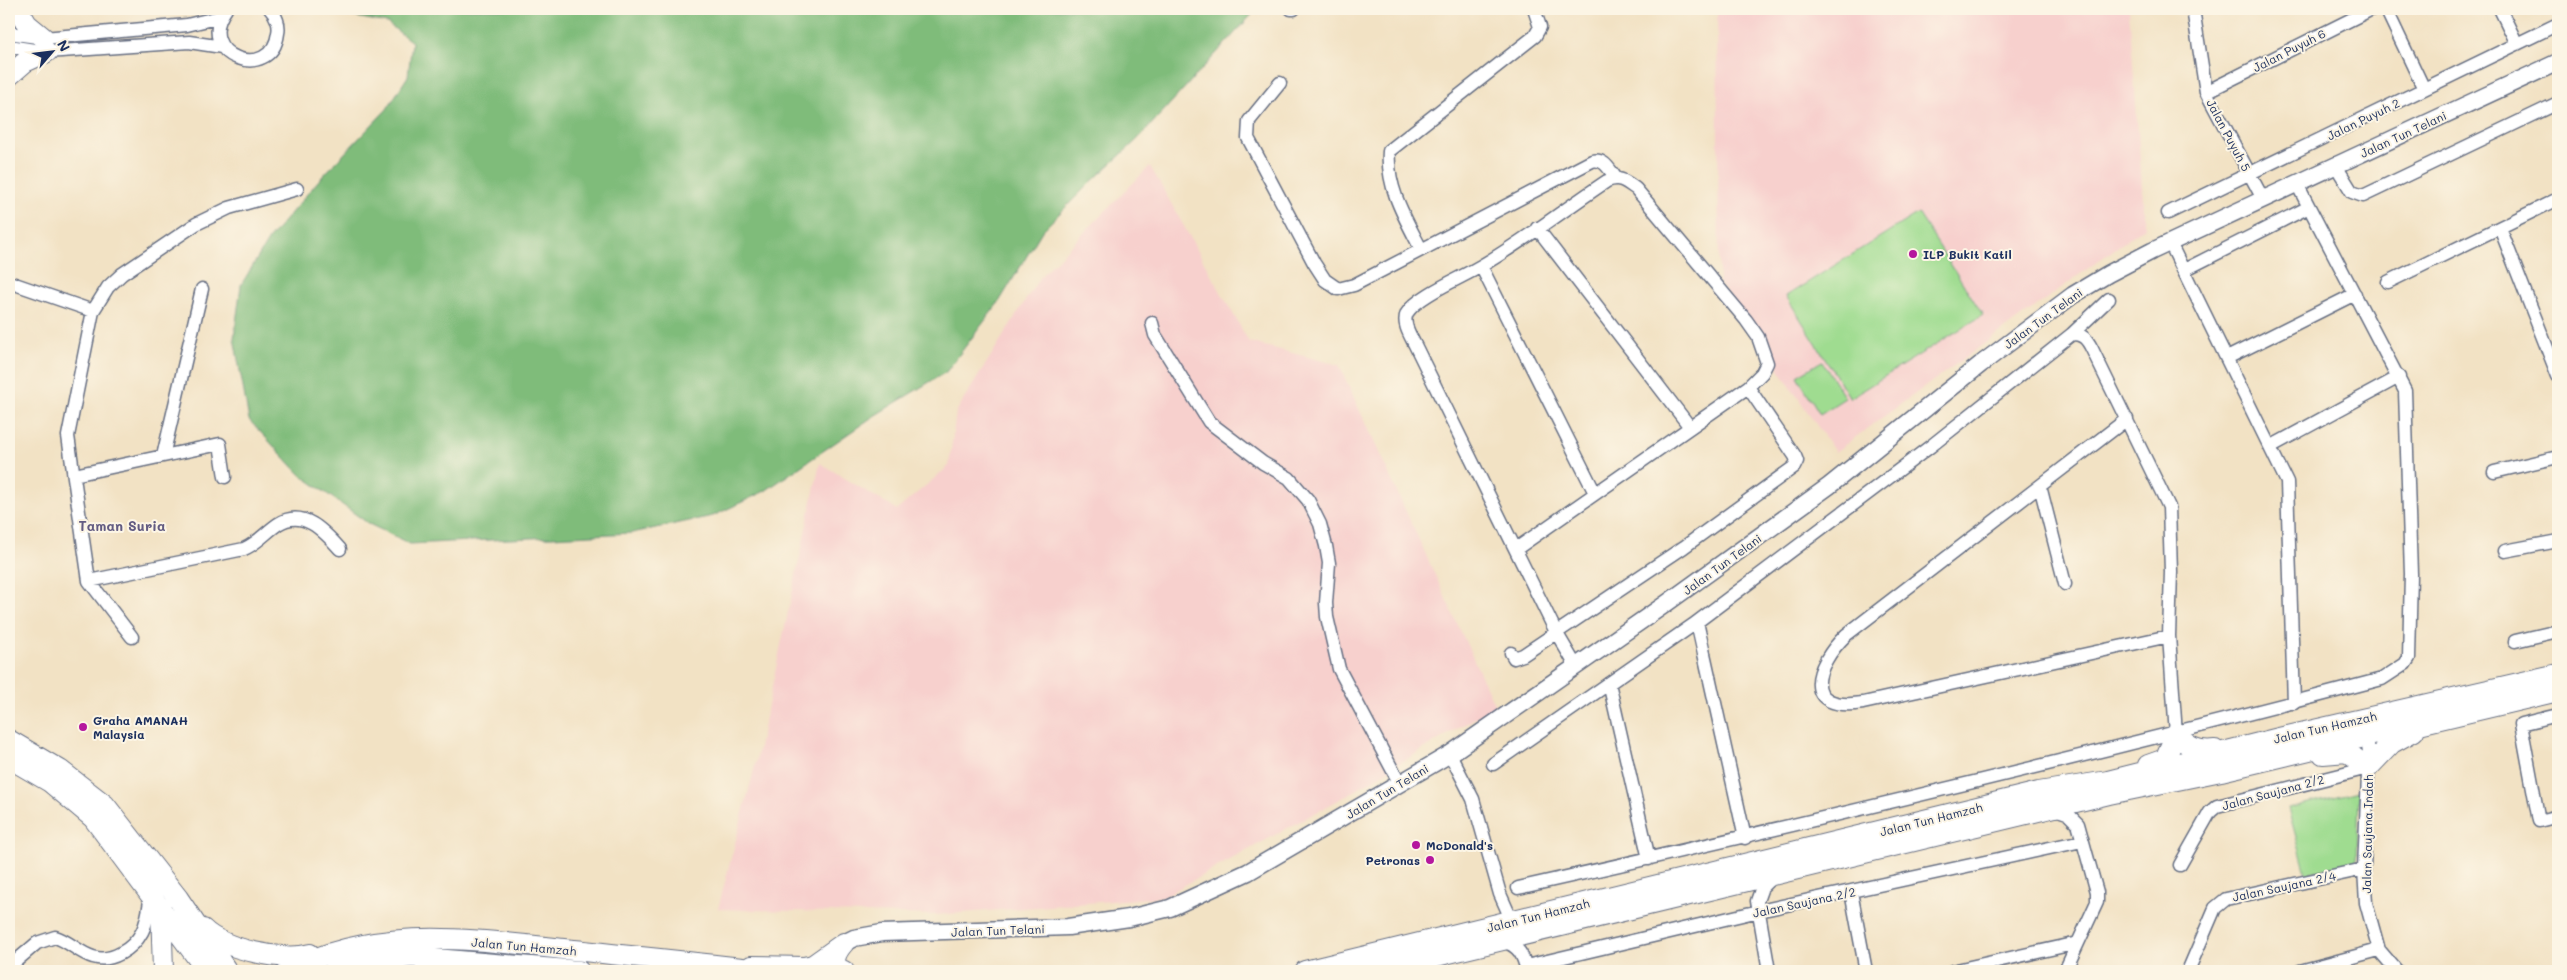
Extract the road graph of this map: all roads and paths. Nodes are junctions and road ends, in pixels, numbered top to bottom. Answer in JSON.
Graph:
{"nodes":[{"id":1,"x":18,"y":9,"type":"edge"},
{"id":2,"x":270,"y":9,"type":"edge"},
{"id":3,"x":1534,"y":9,"type":"edge"},
{"id":4,"x":2193,"y":9,"type":"edge"},
{"id":5,"x":2372,"y":9,"type":"edge"},
{"id":6,"x":2386,"y":9,"type":"edge"},
{"id":7,"x":2500,"y":9,"type":"edge"},
{"id":8,"x":223,"y":13,"type":"edge"},
{"id":9,"x":2558,"y":24,"type":"edge"},
{"id":10,"x":9,"y":33,"type":"edge"},
{"id":11,"x":2517,"y":44,"type":"junction"},
{"id":12,"x":46,"y":45,"type":"junction"},
{"id":13,"x":9,"y":46,"type":"edge"},
{"id":14,"x":222,"y":47,"type":"junction"},
{"id":15,"x":2558,"y":62,"type":"edge"},
{"id":16,"x":9,"y":76,"type":"edge"},
{"id":17,"x":1280,"y":82,"type":"dead end"},
{"id":18,"x":2424,"y":89,"type":"junction"},
{"id":19,"x":2206,"y":92,"type":"junction"},
{"id":20,"x":2558,"y":104,"type":"edge"},
{"id":21,"x":2336,"y":166,"type":"junction"},
{"id":22,"x":2250,"y":174,"type":"junction"},
{"id":23,"x":1616,"y":178,"type":"junction"},
{"id":24,"x":2297,"y":184,"type":"junction"},
{"id":25,"x":297,"y":189,"type":"dead end"},
{"id":26,"x":2263,"y":199,"type":"junction"},
{"id":27,"x":2558,"y":199,"type":"edge"},
{"id":28,"x":2309,"y":207,"type":"junction"},
{"id":29,"x":2168,"y":213,"type":"dead end"},
{"id":30,"x":1537,"y":228,"type":"junction"},
{"id":31,"x":2500,"y":228,"type":"junction"},
{"id":32,"x":2170,"y":243,"type":"junction"},
{"id":33,"x":1421,"y":249,"type":"junction"},
{"id":34,"x":1481,"y":266,"type":"junction"},
{"id":35,"x":2184,"y":270,"type":"junction"},
{"id":36,"x":9,"y":282,"type":"edge"},
{"id":37,"x":2388,"y":282,"type":"dead end"},
{"id":38,"x":202,"y":289,"type":"dead end"},
{"id":39,"x":2355,"y":294,"type":"junction"},
{"id":40,"x":2109,"y":299,"type":"dead end"},
{"id":41,"x":93,"y":311,"type":"junction"},
{"id":42,"x":1152,"y":323,"type":"dead end"},
{"id":43,"x":2072,"y":334,"type":"junction"},
{"id":44,"x":2227,"y":358,"type":"junction"},
{"id":45,"x":2558,"y":376,"type":"edge"},
{"id":46,"x":2400,"y":377,"type":"junction"},
{"id":47,"x":1748,"y":386,"type":"junction"},
{"id":48,"x":2127,"y":419,"type":"junction"},
{"id":49,"x":1690,"y":427,"type":"junction"},
{"id":50,"x":2270,"y":447,"type":"junction"},
{"id":51,"x":163,"y":456,"type":"junction"},
{"id":52,"x":2558,"y":457,"type":"edge"},
{"id":53,"x":2494,"y":472,"type":"dead end"},
{"id":54,"x":74,"y":474,"type":"junction"},
{"id":55,"x":225,"y":477,"type":"dead end"},
{"id":56,"x":2040,"y":486,"type":"junction"},
{"id":57,"x":1595,"y":493,"type":"junction"},
{"id":58,"x":2558,"y":541,"type":"edge"},
{"id":59,"x":340,"y":549,"type":"dead end"},
{"id":60,"x":1516,"y":549,"type":"junction"},
{"id":61,"x":2505,"y":552,"type":"dead end"},
{"id":62,"x":89,"y":581,"type":"junction"},
{"id":63,"x":2065,"y":584,"type":"dead end"},
{"id":64,"x":1697,"y":622,"type":"junction"},
{"id":65,"x":2558,"y":631,"type":"edge"},
{"id":66,"x":1556,"y":632,"type":"junction"},
{"id":67,"x":2169,"y":636,"type":"junction"},
{"id":68,"x":132,"y":637,"type":"dead end"},
{"id":69,"x":2515,"y":640,"type":"dead end"},
{"id":70,"x":1511,"y":653,"type":"dead end"},
{"id":71,"x":1576,"y":666,"type":"junction"},
{"id":72,"x":2558,"y":674,"type":"edge"},
{"id":73,"x":1609,"y":683,"type":"junction"},
{"id":74,"x":2558,"y":691,"type":"edge"},
{"id":75,"x":2294,"y":703,"type":"junction"},
{"id":76,"x":2493,"y":706,"type":"junction"},
{"id":77,"x":2558,"y":715,"type":"edge"},
{"id":78,"x":2365,"y":727,"type":"junction"},
{"id":79,"x":2176,"y":734,"type":"junction"},
{"id":80,"x":2279,"y":738,"type":"junction"},
{"id":81,"x":9,"y":740,"type":"edge"},
{"id":82,"x":1450,"y":754,"type":"junction"},
{"id":83,"x":9,"y":758,"type":"edge"},
{"id":84,"x":1493,"y":764,"type":"dead end"},
{"id":85,"x":2239,"y":766,"type":"junction"},
{"id":86,"x":2368,"y":768,"type":"junction"},
{"id":87,"x":1400,"y":784,"type":"junction"},
{"id":88,"x":2039,"y":792,"type":"junction"},
{"id":89,"x":2096,"y":797,"type":"junction"},
{"id":90,"x":2051,"y":808,"type":"junction"},
{"id":91,"x":2558,"y":816,"type":"edge"},
{"id":92,"x":2078,"y":824,"type":"junction"},
{"id":93,"x":1745,"y":838,"type":"junction"},
{"id":94,"x":2082,"y":841,"type":"junction"},
{"id":95,"x":1649,"y":859,"type":"junction"},
{"id":96,"x":2180,"y":865,"type":"dead end"},
{"id":97,"x":2364,"y":870,"type":"junction"},
{"id":98,"x":1773,"y":876,"type":"junction"},
{"id":99,"x":1733,"y":885,"type":"junction"},
{"id":100,"x":1518,"y":888,"type":"dead end"},
{"id":101,"x":1850,"y":892,"type":"junction"},
{"id":102,"x":163,"y":900,"type":"junction"},
{"id":103,"x":1758,"y":906,"type":"junction"},
{"id":104,"x":1512,"y":921,"type":"junction"},
{"id":105,"x":1540,"y":932,"type":"junction"},
{"id":106,"x":378,"y":941,"type":"junction"},
{"id":107,"x":1503,"y":941,"type":"junction"},
{"id":108,"x":844,"y":943,"type":"junction"},
{"id":109,"x":2078,"y":943,"type":"junction"},
{"id":110,"x":2379,"y":950,"type":"junction"},
{"id":111,"x":714,"y":964,"type":"junction"},
{"id":112,"x":1526,"y":965,"type":"edge"},
{"id":113,"x":1554,"y":965,"type":"edge"},
{"id":114,"x":9,"y":967,"type":"edge"},
{"id":115,"x":205,"y":969,"type":"edge"},
{"id":116,"x":163,"y":971,"type":"edge"},
{"id":117,"x":227,"y":971,"type":"edge"},
{"id":118,"x":287,"y":971,"type":"edge"},
{"id":119,"x":337,"y":971,"type":"edge"},
{"id":120,"x":579,"y":971,"type":"edge"},
{"id":121,"x":766,"y":971,"type":"edge"},
{"id":122,"x":844,"y":971,"type":"edge"},
{"id":123,"x":1305,"y":971,"type":"edge"},
{"id":124,"x":1374,"y":971,"type":"edge"},
{"id":125,"x":1769,"y":971,"type":"edge"},
{"id":126,"x":1866,"y":971,"type":"edge"},
{"id":127,"x":1952,"y":971,"type":"edge"},
{"id":128,"x":2065,"y":971,"type":"edge"},
{"id":129,"x":2188,"y":971,"type":"edge"},
{"id":130,"x":2300,"y":971,"type":"edge"},
{"id":131,"x":2397,"y":971,"type":"edge"}],
"edges":[{"from":1,"to":12,"type":"main road"},
{"from":2,"to":14,"type":"street"},
{"from":3,"to":33,"type":"street"},
{"from":4,"to":19,"type":"street","name":"Jalan Puyuh 5"},
{"from":5,"to":19,"type":"street","name":"Jalan Puyuh 6"},
{"from":6,"to":18,"type":"street"},
{"from":7,"to":11,"type":"street"},
{"from":8,"to":12,"type":"street"},
{"from":8,"to":14,"type":"street"},
{"from":9,"to":11,"type":"street","name":"Jalan Puyuh 2"},
{"from":10,"to":12,"type":"street"},
{"from":11,"to":18,"type":"street","name":"Jalan Puyuh 2"},
{"from":12,"to":13,"type":"street"},
{"from":12,"to":14,"type":"street"},
{"from":12,"to":16,"type":"main road"},
{"from":15,"to":21,"type":"street","name":"Jalan Tun Telani"},
{"from":17,"to":33,"type":"street"},
{"from":18,"to":22,"type":"street","name":"Jalan Puyuh 2"},
{"from":19,"to":22,"type":"street","name":"Jalan Puyuh 5"},
{"from":20,"to":21,"type":"street"},
{"from":21,"to":24,"type":"street","name":"Jalan Tun Telani"},
{"from":22,"to":26,"type":"street","name":"Jalan Puyuh 5"},
{"from":22,"to":29,"type":"street","name":"Jalan Puyuh 2"},
{"from":23,"to":30,"type":"street"},
{"from":23,"to":33,"type":"street"},
{"from":23,"to":47,"type":"street"},
{"from":24,"to":26,"type":"street","name":"Jalan Tun Telani"},
{"from":24,"to":28,"type":"street"},
{"from":25,"to":41,"type":"street"},
{"from":26,"to":32,"type":"street","name":"Jalan Tun Telani"},
{"from":27,"to":31,"type":"street"},
{"from":28,"to":35,"type":"street"},
{"from":28,"to":39,"type":"street"},
{"from":30,"to":34,"type":"street"},
{"from":30,"to":49,"type":"street"},
{"from":31,"to":37,"type":"street"},
{"from":31,"to":45,"type":"street"},
{"from":32,"to":35,"type":"street"},
{"from":32,"to":71,"type":"street","name":"Jalan Tun Telani"},
{"from":34,"to":57,"type":"street"},
{"from":34,"to":60,"type":"street"},
{"from":35,"to":44,"type":"street"},
{"from":36,"to":41,"type":"street"},
{"from":38,"to":51,"type":"street"},
{"from":39,"to":44,"type":"street"},
{"from":39,"to":46,"type":"street"},
{"from":40,"to":43,"type":"street"},
{"from":41,"to":54,"type":"street"},
{"from":42,"to":87,"type":"street"},
{"from":43,"to":48,"type":"street"},
{"from":43,"to":64,"type":"street"},
{"from":44,"to":50,"type":"street"},
{"from":46,"to":50,"type":"street"},
{"from":46,"to":75,"type":"street"},
{"from":47,"to":49,"type":"street"},
{"from":47,"to":66,"type":"street"},
{"from":48,"to":56,"type":"street"},
{"from":48,"to":67,"type":"street"},
{"from":49,"to":57,"type":"street"},
{"from":50,"to":75,"type":"street"},
{"from":51,"to":54,"type":"street"},
{"from":51,"to":55,"type":"street"},
{"from":52,"to":53,"type":"street"},
{"from":54,"to":62,"type":"street"},
{"from":56,"to":63,"type":"street"},
{"from":56,"to":67,"type":"street"},
{"from":57,"to":60,"type":"street"},
{"from":58,"to":61,"type":"street"},
{"from":59,"to":62,"type":"street"},
{"from":60,"to":66,"type":"street"},
{"from":62,"to":68,"type":"street"},
{"from":64,"to":73,"type":"street"},
{"from":64,"to":93,"type":"street"},
{"from":65,"to":69,"type":"street"},
{"from":66,"to":70,"type":"street"},
{"from":66,"to":71,"type":"street"},
{"from":67,"to":79,"type":"street"},
{"from":71,"to":82,"type":"street","name":"Jalan Tun Telani"},
{"from":72,"to":78,"type":"main road","name":"Jalan Tun Hamzah"},
{"from":73,"to":84,"type":"street"},
{"from":73,"to":95,"type":"street"},
{"from":74,"to":76,"type":"main road","name":"Jalan Tun Hamzah"},
{"from":75,"to":79,"type":"street"},
{"from":76,"to":78,"type":"main road","name":"Jalan Tun Hamzah"},
{"from":76,"to":86,"type":"main road"},
{"from":77,"to":91,"type":"street"},
{"from":78,"to":80,"type":"main road","name":"Jalan Tun Hamzah"},
{"from":78,"to":85,"type":"main road","name":"Jalan Tun Hamzah"},
{"from":78,"to":86,"type":"street","name":"Jalan Saujana Indah"},
{"from":79,"to":80,"type":"main road"},
{"from":79,"to":88,"type":"main road"},
{"from":79,"to":93,"type":"street"},
{"from":80,"to":88,"type":"main road","name":"Jalan Tun Hamzah"},
{"from":81,"to":102,"type":"main road"},
{"from":82,"to":87,"type":"street","name":"Jalan Tun Telani"},
{"from":82,"to":104,"type":"street"},
{"from":83,"to":102,"type":"main road"},
{"from":85,"to":86,"type":"main road"},
{"from":85,"to":89,"type":"main road","name":"Jalan Tun Hamzah"},
{"from":86,"to":96,"type":"street","name":"Jalan Saujana 2/2"},
{"from":86,"to":97,"type":"street","name":"Jalan Saujana Indah"},
{"from":87,"to":108,"type":"street","name":"Jalan Tun Telani"},
{"from":88,"to":104,"type":"main road","name":"Jalan Tun Hamzah"},
{"from":89,"to":90,"type":"main road","name":"Jalan Tun Hamzah"},
{"from":89,"to":92,"type":"street"},
{"from":90,"to":92,"type":"street"},
{"from":90,"to":98,"type":"main road","name":"Jalan Tun Hamzah"},
{"from":92,"to":94,"type":"street"},
{"from":93,"to":95,"type":"street"},
{"from":94,"to":101,"type":"street","name":"Jalan Saujana 2/2"},
{"from":94,"to":109,"type":"street"},
{"from":95,"to":100,"type":"street"},
{"from":97,"to":110,"type":"street","name":"Jalan Saujana Indah"},
{"from":97,"to":129,"type":"street","name":"Jalan Saujana 2/4"},
{"from":98,"to":99,"type":"main road","name":"Jalan Tun Hamzah"},
{"from":98,"to":103,"type":"street"},
{"from":99,"to":103,"type":"street"},
{"from":99,"to":105,"type":"main road","name":"Jalan Tun Hamzah"},
{"from":101,"to":103,"type":"street","name":"Jalan Saujana 2/2"},
{"from":101,"to":126,"type":"street"},
{"from":102,"to":106,"type":"main road"},
{"from":102,"to":114,"type":"street"},
{"from":102,"to":115,"type":"main road"},
{"from":102,"to":116,"type":"main road"},
{"from":102,"to":117,"type":"main road"},
{"from":103,"to":113,"type":"street","name":"Jalan Saujana 2/2"},
{"from":103,"to":125,"type":"street"},
{"from":104,"to":123,"type":"main road","name":"Jalan Tun Hamzah"},
{"from":105,"to":107,"type":"main road","name":"Jalan Tun Hamzah"},
{"from":105,"to":112,"type":"street"},
{"from":106,"to":111,"type":"main road","name":"Jalan Tun Hamzah"},
{"from":106,"to":118,"type":"main road","name":"Jalan Tun Hamzah"},
{"from":107,"to":112,"type":"street"},
{"from":107,"to":124,"type":"main road","name":"Jalan Tun Hamzah"},
{"from":108,"to":111,"type":"main road"},
{"from":108,"to":122,"type":"main road"},
{"from":109,"to":127,"type":"street"},
{"from":109,"to":128,"type":"street"},
{"from":110,"to":130,"type":"street"},
{"from":110,"to":131,"type":"street","name":"Jalan Saujana Indah"},
{"from":111,"to":121,"type":"main road","name":"Jalan Tun Hamzah"},
{"from":112,"to":113,"type":"street","name":"Jalan Saujana 2/2"},
{"from":119,"to":120,"type":"main road","name":"Jalan Tun Hamzah"}]}
